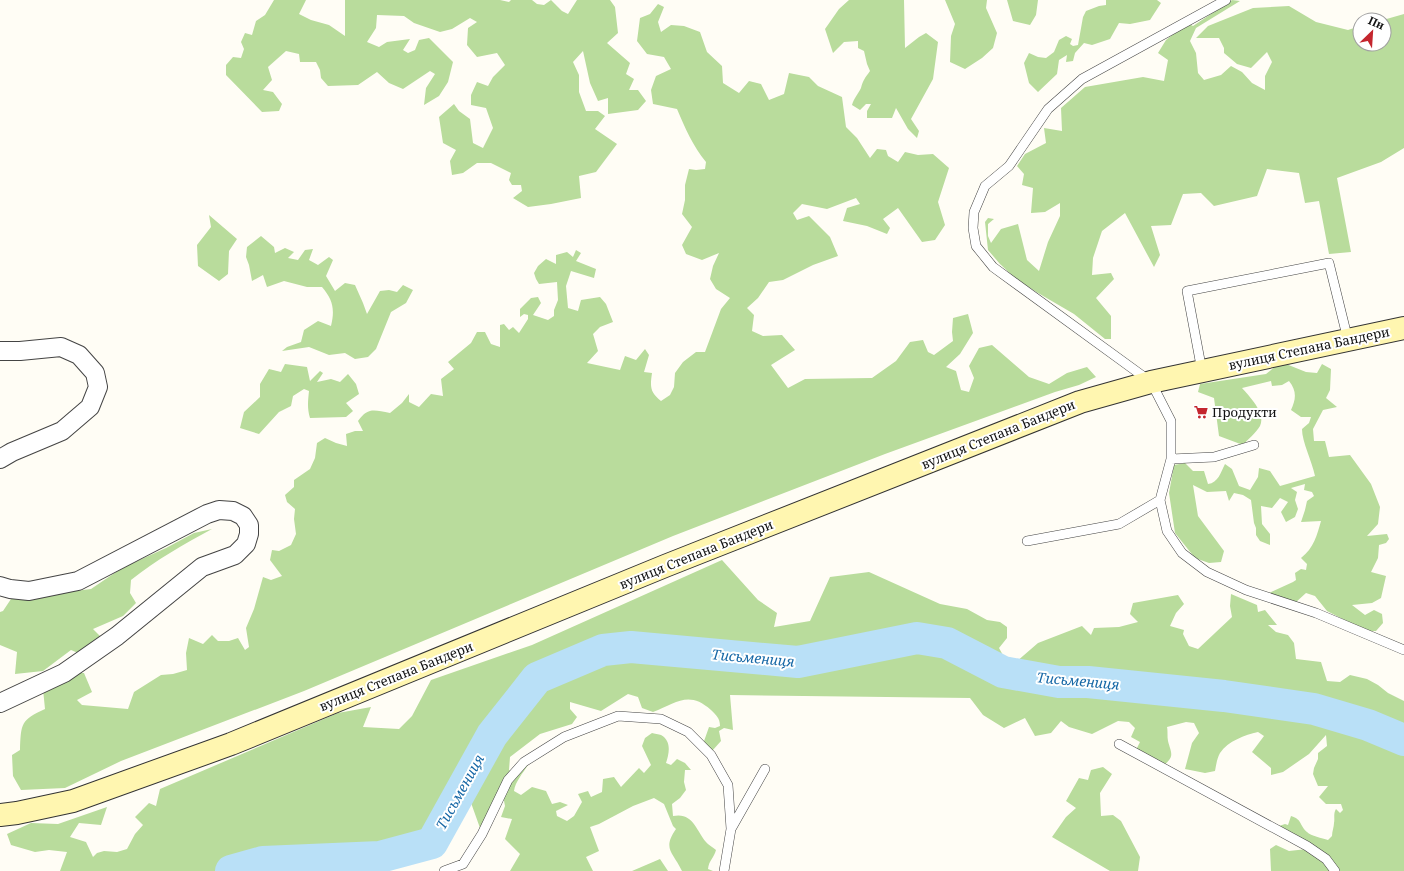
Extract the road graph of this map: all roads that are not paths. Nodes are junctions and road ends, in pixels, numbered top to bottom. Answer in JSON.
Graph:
{"nodes":[{"id":1,"x":1226,"y":0,"type":"edge"},
{"id":2,"x":1404,"y":328,"type":"edge"},
{"id":3,"x":1348,"y":340,"type":"junction"},
{"id":4,"x":0,"y":351,"type":"edge"},
{"id":5,"x":1202,"y":371,"type":"junction"},
{"id":6,"x":1151,"y":382,"type":"junction"},
{"id":7,"x":1254,"y":445,"type":"dead end"},
{"id":8,"x":0,"y":459,"type":"edge"},
{"id":9,"x":1171,"y":459,"type":"junction"},
{"id":10,"x":1160,"y":500,"type":"junction"},
{"id":11,"x":1026,"y":541,"type":"dead end"},
{"id":12,"x":0,"y":586,"type":"edge"},
{"id":13,"x":1404,"y":650,"type":"edge"},
{"id":14,"x":0,"y":703,"type":"edge"},
{"id":15,"x":1119,"y":744,"type":"dead end"},
{"id":16,"x":765,"y":769,"type":"dead end"},
{"id":17,"x":0,"y":815,"type":"edge"},
{"id":18,"x":732,"y":829,"type":"junction"},
{"id":19,"x":444,"y":871,"type":"edge"},
{"id":20,"x":724,"y":871,"type":"edge"},
{"id":21,"x":1335,"y":871,"type":"edge"}],
"edges":[{"from":1,"to":6,"type":"lane"},
{"from":2,"to":3,"type":"main road","name":"вулиця Степана Бандери"},
{"from":3,"to":5,"type":"main road","name":"вулиця Степана Бандери"},
{"from":3,"to":5,"type":"lane"},
{"from":4,"to":8,"type":"street"},
{"from":5,"to":6,"type":"main road","name":"вулиця Степана Бандери"},
{"from":6,"to":9,"type":"lane"},
{"from":6,"to":17,"type":"main road","name":"вулиця Степана Бандери"},
{"from":7,"to":9,"type":"lane"},
{"from":9,"to":10,"type":"lane"},
{"from":10,"to":11,"type":"lane"},
{"from":10,"to":13,"type":"lane"},
{"from":12,"to":14,"type":"street"},
{"from":15,"to":21,"type":"lane"},
{"from":16,"to":18,"type":"lane"},
{"from":18,"to":19,"type":"lane"},
{"from":18,"to":20,"type":"lane"}]}
